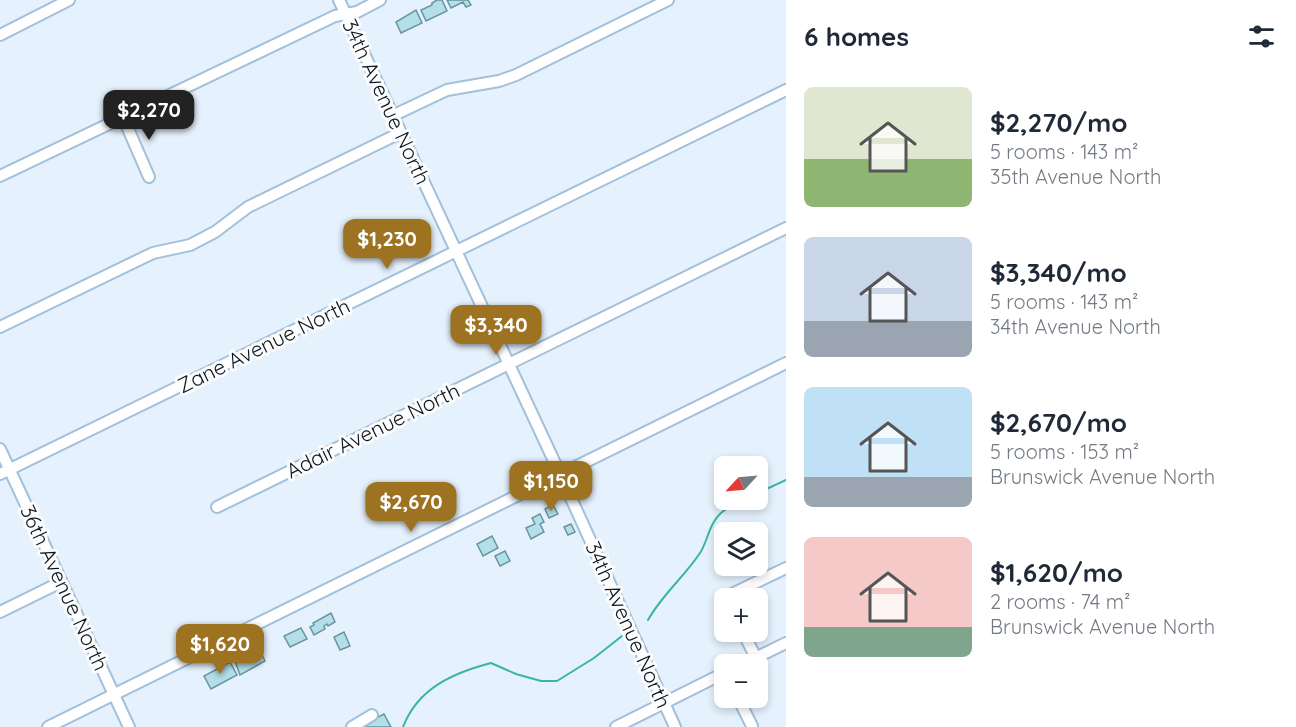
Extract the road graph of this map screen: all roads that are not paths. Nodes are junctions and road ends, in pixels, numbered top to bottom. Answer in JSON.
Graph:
{"nodes":[{"id":1,"x":69,"y":0,"type":"edge"},
{"id":2,"x":339,"y":0,"type":"edge"},
{"id":3,"x":380,"y":0,"type":"edge"},
{"id":4,"x":668,"y":0,"type":"edge"},
{"id":5,"x":345,"y":15,"type":"junction"},
{"id":6,"x":0,"y":35,"type":"edge"},
{"id":7,"x":786,"y":90,"type":"edge"},
{"id":8,"x":392,"y":116,"type":"junction"},
{"id":9,"x":123,"y":117,"type":"junction"},
{"id":10,"x":400,"y":133,"type":"junction"},
{"id":11,"x":0,"y":177,"type":"edge"},
{"id":12,"x":148,"y":177,"type":"dead end"},
{"id":13,"x":786,"y":228,"type":"edge"},
{"id":14,"x":457,"y":252,"type":"junction"},
{"id":15,"x":0,"y":327,"type":"edge"},
{"id":16,"x":786,"y":363,"type":"edge"},
{"id":17,"x":509,"y":365,"type":"junction"},
{"id":18,"x":0,"y":449,"type":"edge"},
{"id":19,"x":5,"y":472,"type":"edge"},
{"id":20,"x":561,"y":476,"type":"junction"},
{"id":21,"x":217,"y":507,"type":"dead end"},
{"id":22,"x":786,"y":568,"type":"edge"},
{"id":23,"x":62,"y":582,"type":"junction"},
{"id":24,"x":744,"y":588,"type":"edge"},
{"id":25,"x":0,"y":612,"type":"edge"},
{"id":26,"x":786,"y":643,"type":"edge"},
{"id":27,"x":764,"y":654,"type":"edge"},
{"id":28,"x":714,"y":679,"type":"edge"},
{"id":29,"x":114,"y":694,"type":"junction"},
{"id":30,"x":664,"y":703,"type":"junction"},
{"id":31,"x":743,"y":708,"type":"edge"},
{"id":32,"x":372,"y":715,"type":"dead end"},
{"id":33,"x":752,"y":726,"type":"edge"},
{"id":34,"x":48,"y":727,"type":"edge"},
{"id":35,"x":129,"y":727,"type":"edge"},
{"id":36,"x":352,"y":727,"type":"edge"},
{"id":37,"x":616,"y":727,"type":"edge"},
{"id":38,"x":675,"y":727,"type":"edge"}],
"edges":[{"from":1,"to":6,"type":"street"},
{"from":2,"to":5,"type":"street","name":"34th Avenue North"},
{"from":3,"to":5,"type":"street"},
{"from":4,"to":8,"type":"street"},
{"from":5,"to":8,"type":"street","name":"34th Avenue North"},
{"from":5,"to":9,"type":"street"},
{"from":7,"to":14,"type":"street","name":"Zane Avenue North"},
{"from":8,"to":10,"type":"street","name":"34th Avenue North"},
{"from":9,"to":11,"type":"street"},
{"from":9,"to":12,"type":"street"},
{"from":10,"to":14,"type":"street","name":"34th Avenue North"},
{"from":10,"to":15,"type":"street"},
{"from":13,"to":17,"type":"street","name":"Adair Avenue North"},
{"from":14,"to":17,"type":"street","name":"34th Avenue North"},
{"from":14,"to":19,"type":"street","name":"Zane Avenue North"},
{"from":16,"to":20,"type":"street"},
{"from":17,"to":20,"type":"street","name":"34th Avenue North"},
{"from":17,"to":21,"type":"street","name":"Adair Avenue North"},
{"from":18,"to":19,"type":"street","name":"36th Avenue North"},
{"from":19,"to":23,"type":"street","name":"36th Avenue North"},
{"from":20,"to":29,"type":"street"},
{"from":20,"to":30,"type":"street","name":"34th Avenue North"},
{"from":22,"to":24,"type":"street"},
{"from":23,"to":25,"type":"street"},
{"from":23,"to":29,"type":"street","name":"36th Avenue North"},
{"from":26,"to":27,"type":"street"},
{"from":28,"to":30,"type":"street"},
{"from":29,"to":34,"type":"street"},
{"from":29,"to":35,"type":"street","name":"36th Avenue North"},
{"from":30,"to":37,"type":"street"},
{"from":30,"to":38,"type":"street","name":"34th Avenue North"},
{"from":31,"to":33,"type":"street"},
{"from":32,"to":36,"type":"street"}]}
